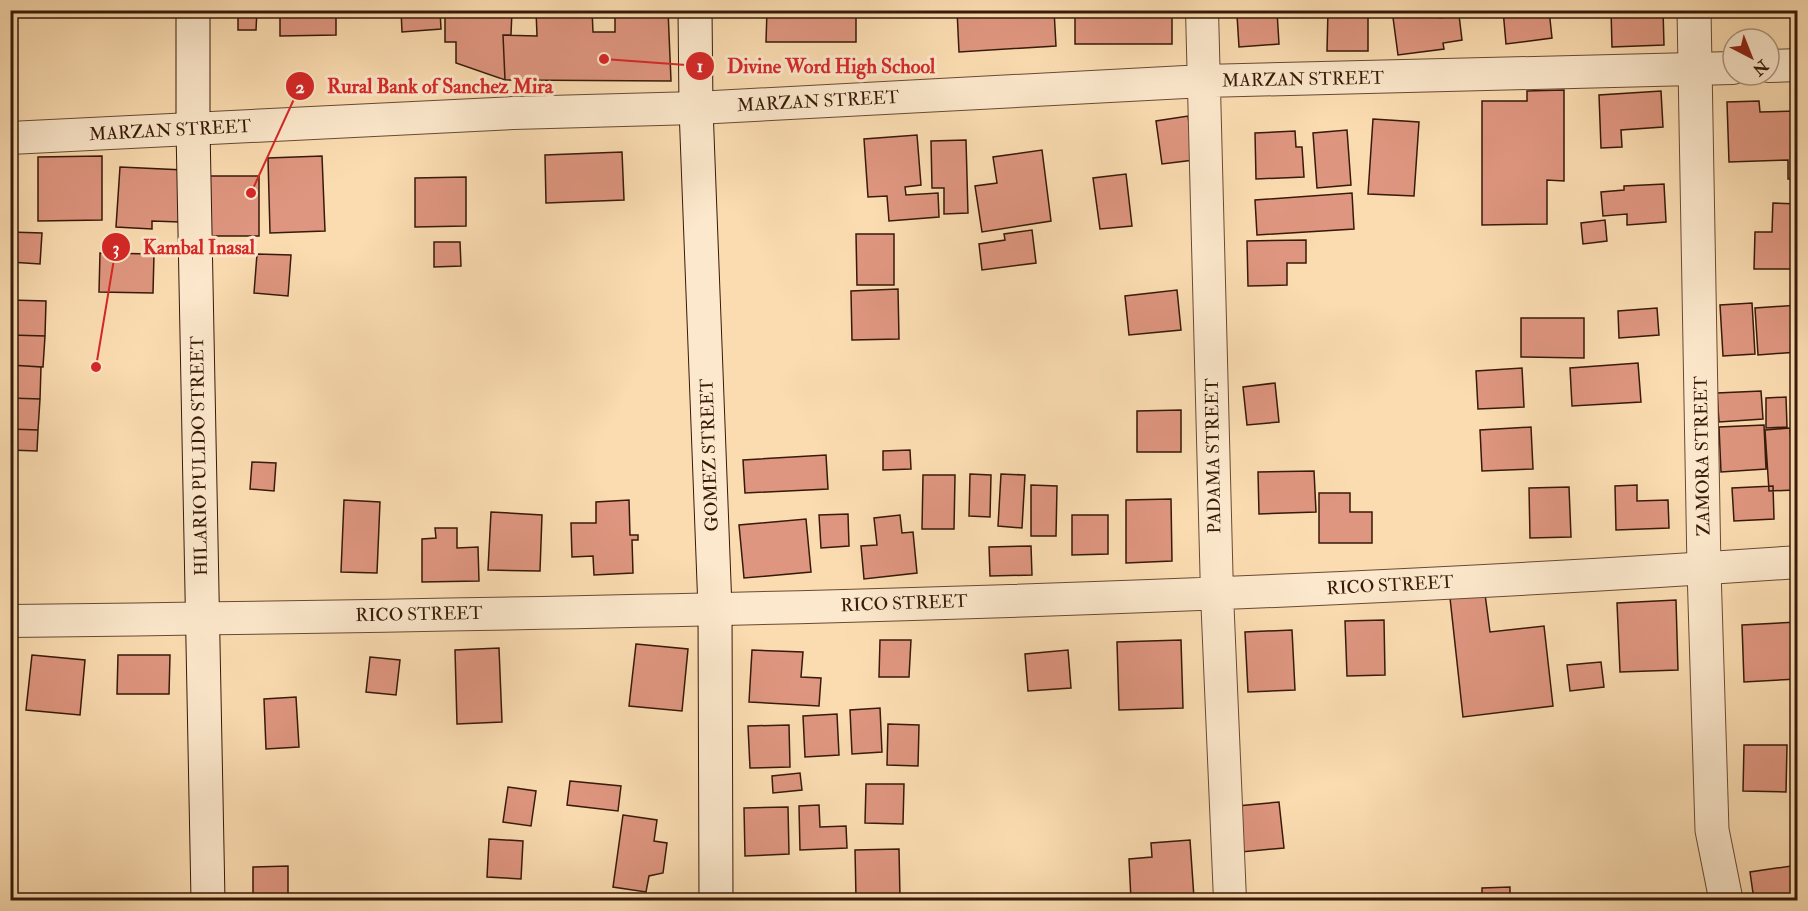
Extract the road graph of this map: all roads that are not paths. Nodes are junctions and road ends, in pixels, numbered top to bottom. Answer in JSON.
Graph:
{"nodes":[{"id":1,"x":193,"y":10,"type":"edge"},
{"id":2,"x":695,"y":10,"type":"edge"},
{"id":3,"x":1202,"y":10,"type":"edge"},
{"id":4,"x":1694,"y":10,"type":"edge"},
{"id":5,"x":1797,"y":65,"type":"edge"},
{"id":6,"x":1781,"y":66,"type":"edge"},
{"id":7,"x":1721,"y":69,"type":"edge"},
{"id":8,"x":1695,"y":70,"type":"junction"},
{"id":9,"x":1204,"y":81,"type":"junction"},
{"id":10,"x":696,"y":108,"type":"junction"},
{"id":11,"x":193,"y":129,"type":"junction"},
{"id":12,"x":10,"y":138,"type":"edge"},
{"id":13,"x":1797,"y":562,"type":"edge"},
{"id":14,"x":1704,"y":569,"type":"junction"},
{"id":15,"x":1217,"y":594,"type":"junction"},
{"id":16,"x":715,"y":609,"type":"junction"},
{"id":17,"x":202,"y":619,"type":"junction"},
{"id":18,"x":10,"y":621,"type":"edge"},
{"id":19,"x":208,"y":900,"type":"edge"},
{"id":20,"x":716,"y":900,"type":"edge"},
{"id":21,"x":1230,"y":900,"type":"edge"},
{"id":22,"x":1726,"y":900,"type":"edge"}],
"edges":[{"from":1,"to":11,"type":"main road","name":"HILARIO PULIDO STREET"},
{"from":2,"to":10,"type":"main road","name":"GOMEZ STREET"},
{"from":3,"to":9,"type":"street","name":"PADAMA STREET"},
{"from":4,"to":8,"type":"main road","name":"ZAMORA STREET"},
{"from":5,"to":6,"type":"street"},
{"from":7,"to":8,"type":"street","name":"MARZAN STREET"},
{"from":8,"to":9,"type":"street","name":"MARZAN STREET"},
{"from":8,"to":14,"type":"main road","name":"ZAMORA STREET"},
{"from":9,"to":10,"type":"street","name":"MARZAN STREET"},
{"from":9,"to":15,"type":"street","name":"PADAMA STREET"},
{"from":10,"to":11,"type":"street","name":"MARZAN STREET"},
{"from":10,"to":16,"type":"main road","name":"GOMEZ STREET"},
{"from":11,"to":12,"type":"street","name":"MARZAN STREET"},
{"from":11,"to":17,"type":"main road","name":"HILARIO PULIDO STREET"},
{"from":13,"to":14,"type":"street","name":"RICO STREET"},
{"from":14,"to":15,"type":"street","name":"RICO STREET"},
{"from":14,"to":22,"type":"main road","name":"ZAMORA STREET"},
{"from":15,"to":16,"type":"street","name":"RICO STREET"},
{"from":15,"to":21,"type":"street","name":"PADAMA STREET"},
{"from":16,"to":17,"type":"street","name":"RICO STREET"},
{"from":16,"to":20,"type":"main road","name":"GOMEZ STREET"},
{"from":17,"to":18,"type":"street","name":"RICO STREET"},
{"from":17,"to":19,"type":"main road","name":"HILARIO PULIDO STREET"}]}
